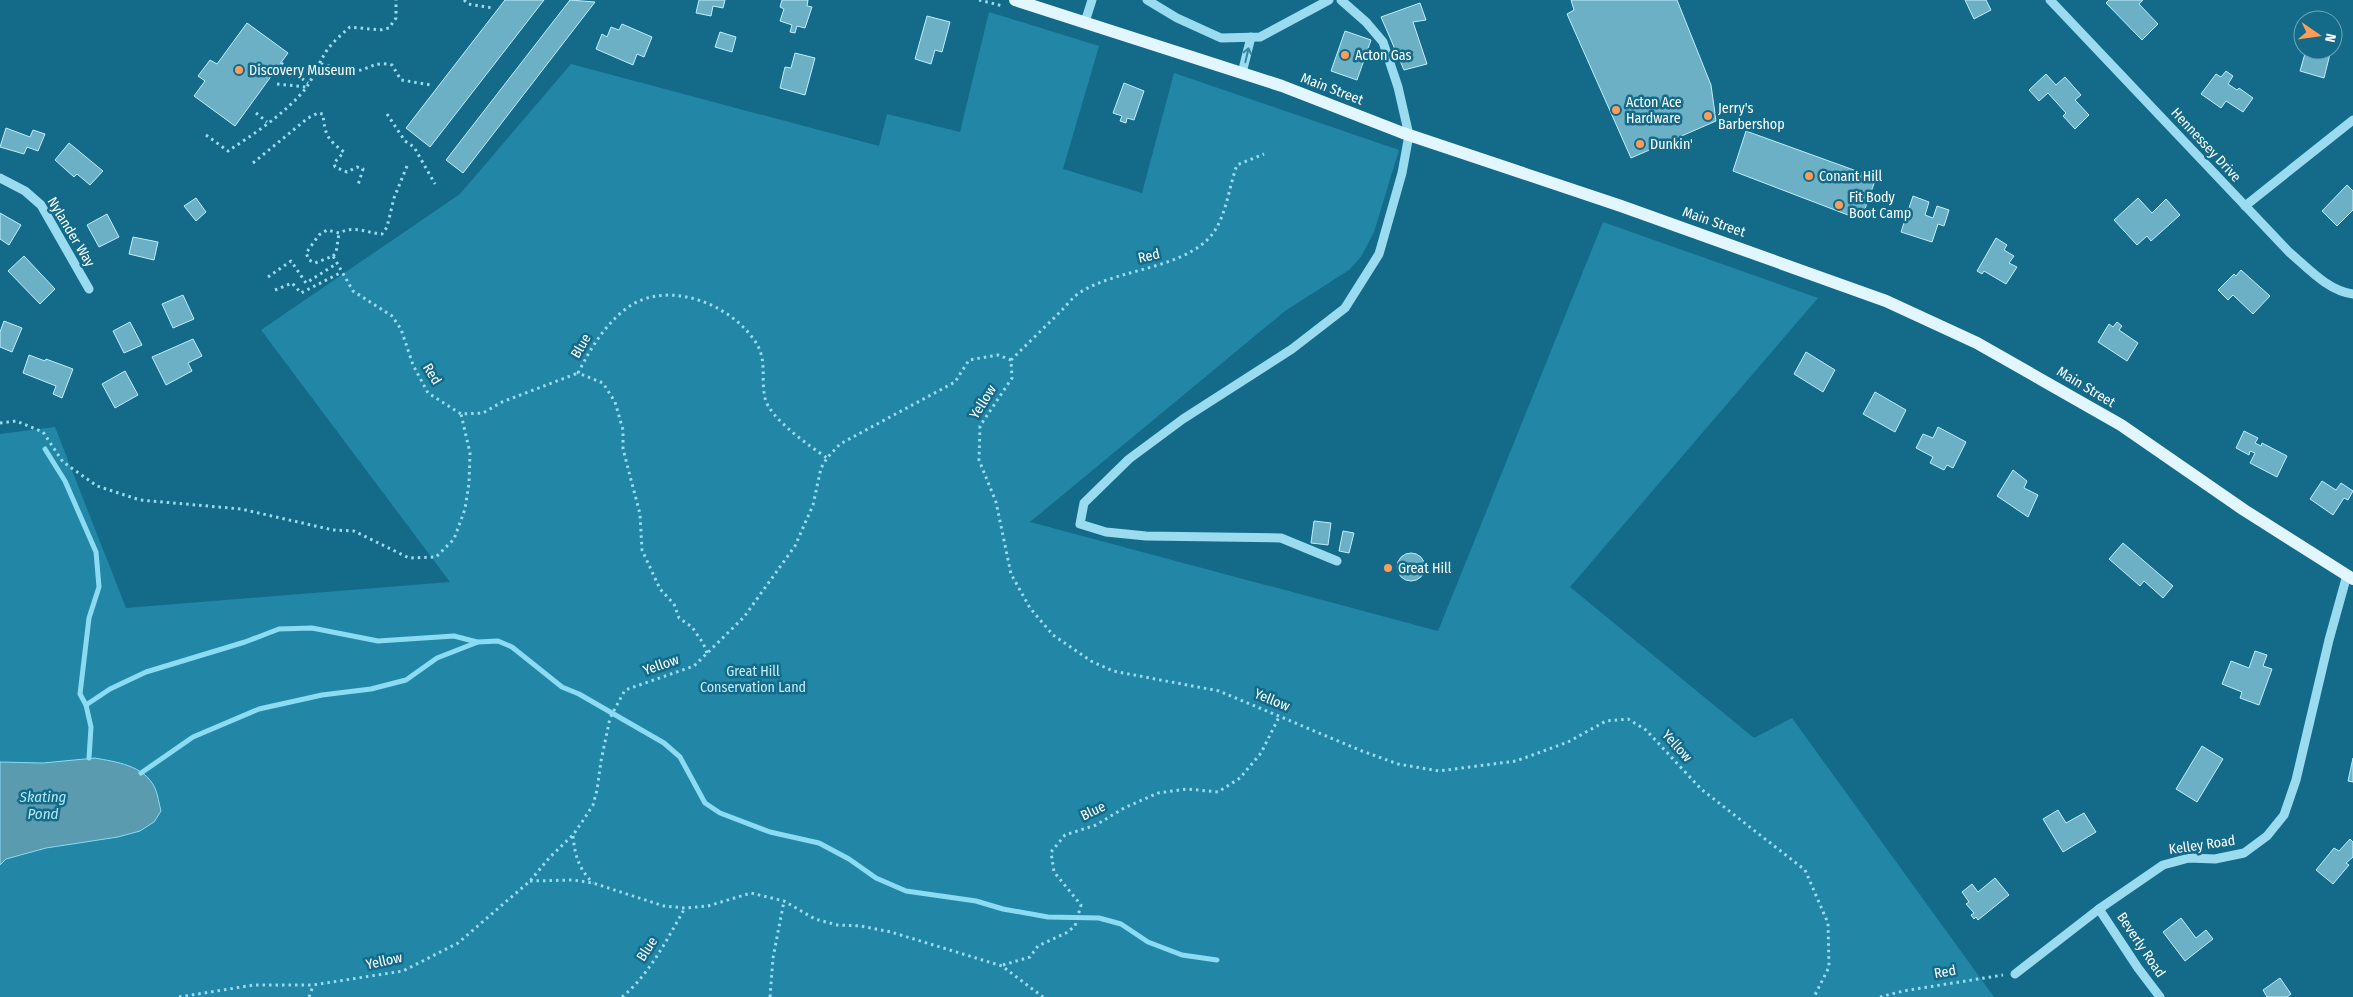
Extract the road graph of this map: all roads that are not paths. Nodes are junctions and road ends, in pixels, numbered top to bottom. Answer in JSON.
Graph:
{"nodes":[{"id":1,"x":1092,"y":0,"type":"edge"},
{"id":2,"x":1146,"y":0,"type":"edge"},
{"id":3,"x":1330,"y":0,"type":"edge"},
{"id":4,"x":1342,"y":0,"type":"edge"},
{"id":5,"x":2050,"y":0,"type":"edge"},
{"id":6,"x":1013,"y":4,"type":"edge"},
{"id":7,"x":1085,"y":22,"type":"junction"},
{"id":8,"x":1251,"y":37,"type":"junction"},
{"id":9,"x":1242,"y":73,"type":"junction"},
{"id":10,"x":2353,"y":120,"type":"edge"},
{"id":11,"x":1409,"y":135,"type":"junction"},
{"id":12,"x":0,"y":178,"type":"edge"},
{"id":13,"x":2245,"y":206,"type":"junction"},
{"id":14,"x":89,"y":289,"type":"dead end"},
{"id":15,"x":2353,"y":294,"type":"edge"},
{"id":16,"x":1337,"y":560,"type":"dead end"},
{"id":17,"x":2350,"y":577,"type":"edge"},
{"id":18,"x":2100,"y":909,"type":"junction"},
{"id":19,"x":2015,"y":974,"type":"road end"},
{"id":20,"x":2160,"y":997,"type":"edge"}],
"edges":[{"from":1,"to":7,"type":"street"},
{"from":2,"to":8,"type":"street"},
{"from":3,"to":8,"type":"street"},
{"from":4,"to":11,"type":"street"},
{"from":5,"to":13,"type":"street","name":"Hennessey Drive"},
{"from":6,"to":7,"type":"main road","name":"Main Street"},
{"from":7,"to":9,"type":"main road","name":"Main Street"},
{"from":9,"to":8,"type":"street","one_way":true},
{"from":9,"to":11,"type":"main road","name":"Main Street"},
{"from":10,"to":13,"type":"street"},
{"from":11,"to":16,"type":"street"},
{"from":11,"to":17,"type":"main road","name":"Main Street"},
{"from":12,"to":14,"type":"street","name":"Nylander Way"},
{"from":13,"to":15,"type":"street","name":"Hennessey Drive"},
{"from":17,"to":18,"type":"street","name":"Kelley Road"},
{"from":18,"to":19,"type":"street","name":"Kelley Road"},
{"from":18,"to":20,"type":"street","name":"Beverly Road"}]}
